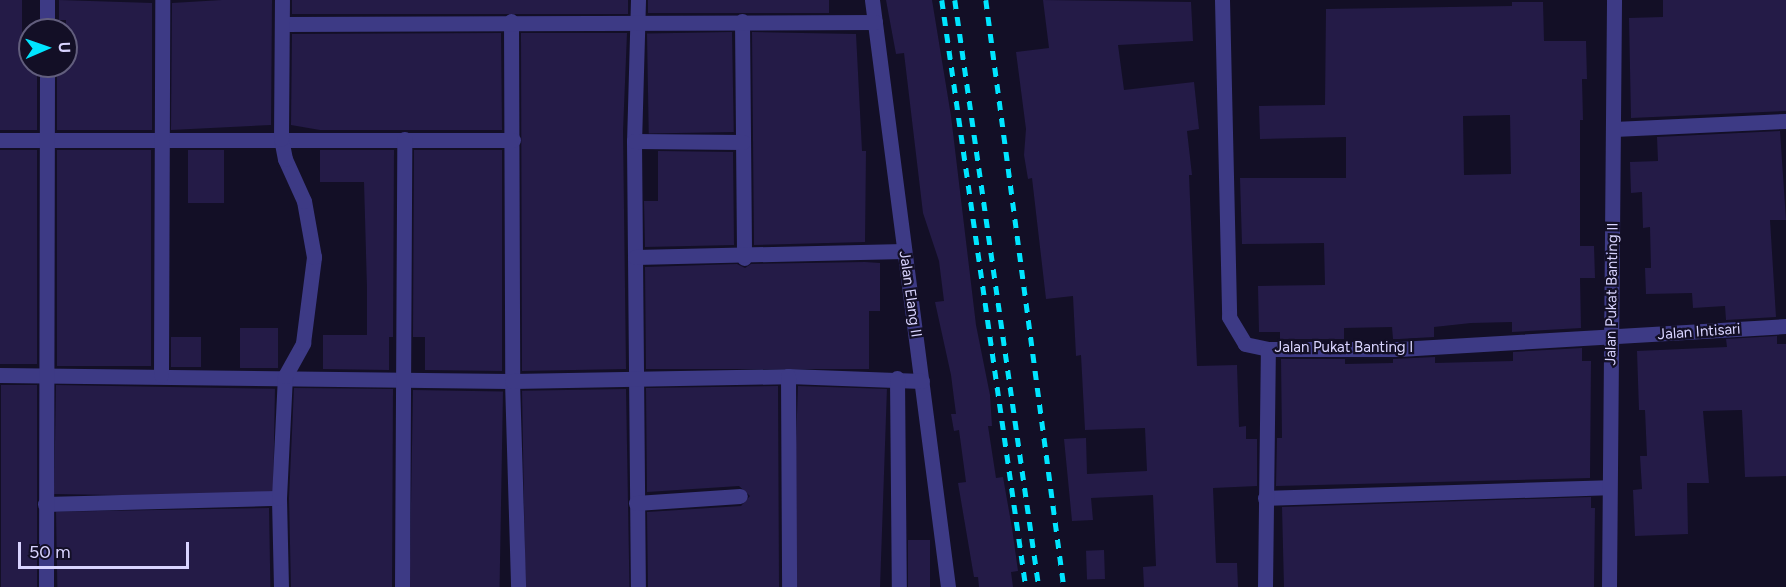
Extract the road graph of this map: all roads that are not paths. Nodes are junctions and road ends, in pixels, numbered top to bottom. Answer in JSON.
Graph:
{"nodes":[{"id":1,"x":47,"y":0,"type":"edge"},
{"id":2,"x":162,"y":0,"type":"edge"},
{"id":3,"x":282,"y":0,"type":"edge"},
{"id":4,"x":638,"y":0,"type":"edge"},
{"id":5,"x":872,"y":0,"type":"edge"},
{"id":6,"x":1222,"y":0,"type":"edge"},
{"id":7,"x":1614,"y":0,"type":"edge"},
{"id":8,"x":47,"y":18,"type":"edge"},
{"id":9,"x":511,"y":21,"type":"junction"},
{"id":10,"x":742,"y":21,"type":"junction"},
{"id":11,"x":638,"y":22,"type":"junction"},
{"id":12,"x":875,"y":22,"type":"junction"},
{"id":13,"x":283,"y":24,"type":"junction"},
{"id":14,"x":47,"y":78,"type":"edge"},
{"id":15,"x":1786,"y":121,"type":"edge"},
{"id":16,"x":1614,"y":129,"type":"junction"},
{"id":17,"x":281,"y":139,"type":"junction"},
{"id":18,"x":404,"y":139,"type":"junction"},
{"id":19,"x":0,"y":140,"type":"edge"},
{"id":20,"x":46,"y":140,"type":"junction"},
{"id":21,"x":513,"y":140,"type":"junction"},
{"id":22,"x":159,"y":141,"type":"junction"},
{"id":23,"x":634,"y":141,"type":"junction"},
{"id":24,"x":743,"y":142,"type":"junction"},
{"id":25,"x":904,"y":251,"type":"junction"},
{"id":26,"x":635,"y":257,"type":"junction"},
{"id":27,"x":744,"y":258,"type":"junction"},
{"id":28,"x":1786,"y":326,"type":"edge"},
{"id":29,"x":1612,"y":338,"type":"junction"},
{"id":30,"x":1268,"y":349,"type":"junction"},
{"id":31,"x":47,"y":373,"type":"junction"},
{"id":32,"x":0,"y":375,"type":"edge"},
{"id":33,"x":161,"y":375,"type":"junction"},
{"id":34,"x":285,"y":375,"type":"junction"},
{"id":35,"x":788,"y":376,"type":"junction"},
{"id":36,"x":635,"y":377,"type":"junction"},
{"id":37,"x":897,"y":378,"type":"junction"},
{"id":38,"x":406,"y":380,"type":"junction"},
{"id":39,"x":512,"y":381,"type":"junction"},
{"id":40,"x":922,"y":381,"type":"junction"},
{"id":41,"x":1608,"y":487,"type":"junction"},
{"id":42,"x":740,"y":496,"type":"dead end"},
{"id":43,"x":279,"y":498,"type":"junction"},
{"id":44,"x":1265,"y":498,"type":"junction"},
{"id":45,"x":636,"y":502,"type":"junction"},
{"id":46,"x":45,"y":504,"type":"junction"},
{"id":47,"x":46,"y":587,"type":"edge"},
{"id":48,"x":281,"y":587,"type":"edge"},
{"id":49,"x":402,"y":587,"type":"edge"},
{"id":50,"x":518,"y":587,"type":"edge"},
{"id":51,"x":638,"y":587,"type":"edge"},
{"id":52,"x":789,"y":587,"type":"edge"},
{"id":53,"x":899,"y":587,"type":"edge"},
{"id":54,"x":948,"y":587,"type":"edge"},
{"id":55,"x":1265,"y":587,"type":"edge"},
{"id":56,"x":1609,"y":587,"type":"edge"}],
"edges":[{"from":1,"to":8,"type":"street"},
{"from":2,"to":22,"type":"street"},
{"from":3,"to":13,"type":"street"},
{"from":4,"to":11,"type":"street"},
{"from":5,"to":12,"type":"street","name":"Jalan Elang II"},
{"from":6,"to":30,"type":"street","name":"Jalan Pukat Banting I"},
{"from":7,"to":16,"type":"street","name":"Jalan Pukat Banting II"},
{"from":9,"to":11,"type":"street"},
{"from":9,"to":13,"type":"street"},
{"from":9,"to":21,"type":"street"},
{"from":10,"to":11,"type":"street"},
{"from":10,"to":12,"type":"street"},
{"from":10,"to":24,"type":"street"},
{"from":11,"to":23,"type":"street"},
{"from":12,"to":25,"type":"street","name":"Jalan Elang II"},
{"from":13,"to":17,"type":"street"},
{"from":14,"to":20,"type":"street"},
{"from":15,"to":16,"type":"street"},
{"from":16,"to":29,"type":"street","name":"Jalan Pukat Banting II"},
{"from":17,"to":18,"type":"street"},
{"from":17,"to":22,"type":"street"},
{"from":17,"to":34,"type":"street"},
{"from":18,"to":21,"type":"street"},
{"from":18,"to":38,"type":"street"},
{"from":19,"to":20,"type":"street"},
{"from":20,"to":22,"type":"street"},
{"from":20,"to":31,"type":"street"},
{"from":21,"to":39,"type":"street"},
{"from":22,"to":33,"type":"street"},
{"from":23,"to":24,"type":"street"},
{"from":23,"to":26,"type":"street"},
{"from":24,"to":27,"type":"street"},
{"from":25,"to":27,"type":"street"},
{"from":25,"to":40,"type":"street","name":"Jalan Elang II"},
{"from":26,"to":27,"type":"street"},
{"from":26,"to":36,"type":"street"},
{"from":28,"to":29,"type":"street","name":"Jalan Intisari"},
{"from":29,"to":30,"type":"street","name":"Jalan Pukat Banting I"},
{"from":29,"to":41,"type":"street","name":"Jalan Pukat Banting II"},
{"from":30,"to":44,"type":"street"},
{"from":31,"to":32,"type":"street"},
{"from":31,"to":33,"type":"street"},
{"from":31,"to":46,"type":"street"},
{"from":33,"to":34,"type":"street"},
{"from":34,"to":38,"type":"street"},
{"from":34,"to":43,"type":"street"},
{"from":35,"to":36,"type":"street"},
{"from":35,"to":37,"type":"street"},
{"from":35,"to":52,"type":"street"},
{"from":36,"to":39,"type":"street"},
{"from":36,"to":45,"type":"street"},
{"from":37,"to":40,"type":"street"},
{"from":37,"to":53,"type":"street"},
{"from":38,"to":39,"type":"street"},
{"from":38,"to":49,"type":"street"},
{"from":39,"to":50,"type":"street"},
{"from":40,"to":54,"type":"street","name":"Jalan Elang II"},
{"from":41,"to":44,"type":"street"},
{"from":41,"to":56,"type":"street","name":"Jalan Pukat Banting II"},
{"from":42,"to":45,"type":"street"},
{"from":43,"to":46,"type":"street"},
{"from":43,"to":48,"type":"street"},
{"from":44,"to":55,"type":"street"},
{"from":45,"to":51,"type":"street"},
{"from":46,"to":47,"type":"street"}]}
